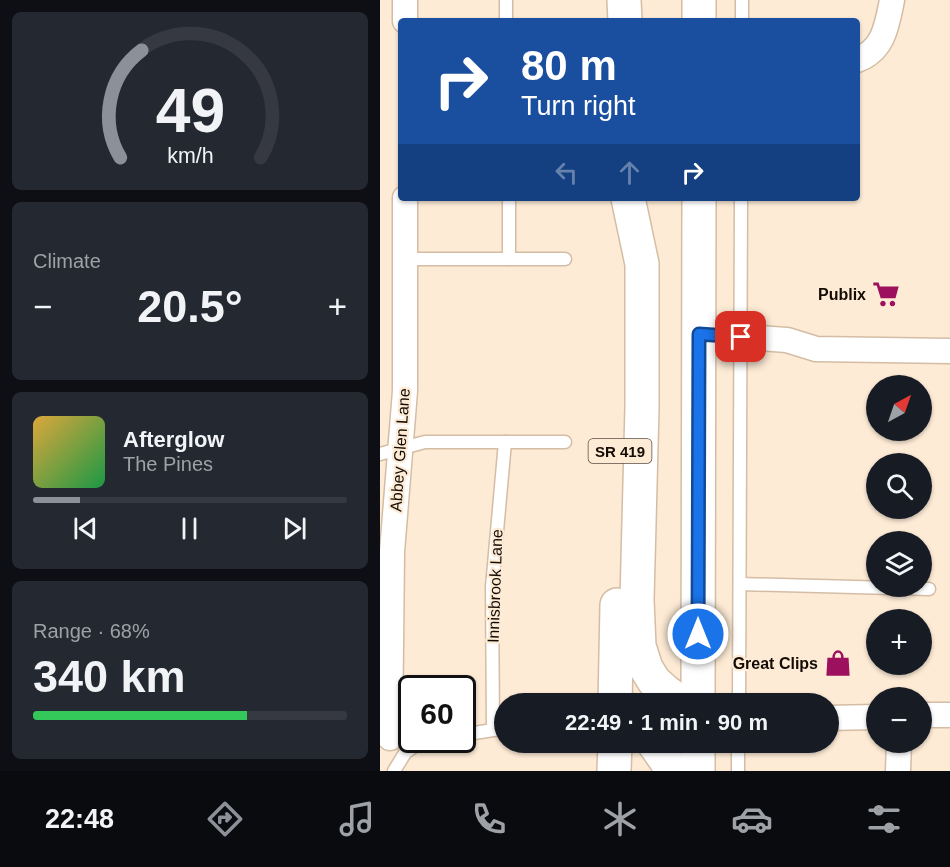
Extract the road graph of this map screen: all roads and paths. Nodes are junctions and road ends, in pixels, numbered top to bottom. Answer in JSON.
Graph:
{"nodes":[{"id":1,"x":405,"y":0,"type":"edge"},
{"id":2,"x":506,"y":0,"type":"edge"},
{"id":3,"x":624,"y":0,"type":"edge"},
{"id":4,"x":699,"y":0,"type":"edge"},
{"id":5,"x":743,"y":0,"type":"edge"},
{"id":6,"x":892,"y":0,"type":"edge"},
{"id":7,"x":405,"y":18,"type":"edge"},
{"id":8,"x":506,"y":18,"type":"edge"},
{"id":9,"x":624,"y":18,"type":"edge"},
{"id":10,"x":699,"y":18,"type":"edge"},
{"id":11,"x":742,"y":18,"type":"edge"},
{"id":12,"x":860,"y":59,"type":"edge"},
{"id":13,"x":405,"y":201,"type":"edge"},
{"id":14,"x":509,"y":201,"type":"edge"},
{"id":15,"x":627,"y":201,"type":"edge"},
{"id":16,"x":628,"y":201,"type":"edge"},
{"id":17,"x":699,"y":201,"type":"edge"},
{"id":18,"x":741,"y":201,"type":"edge"},
{"id":19,"x":405,"y":259,"type":"junction"},
{"id":20,"x":509,"y":259,"type":"junction"},
{"id":21,"x":565,"y":259,"type":"dead end"},
{"id":22,"x":699,"y":334,"type":"junction"},
{"id":23,"x":741,"y":337,"type":"junction"},
{"id":24,"x":950,"y":351,"type":"edge"},
{"id":25,"x":505,"y":442,"type":"junction"},
{"id":26,"x":565,"y":442,"type":"dead end"},
{"id":27,"x":390,"y":451,"type":"edge"},
{"id":28,"x":386,"y":552,"type":"edge"},
{"id":29,"x":740,"y":584,"type":"junction"},
{"id":30,"x":866,"y":587,"type":"edge"},
{"id":31,"x":386,"y":648,"type":"edge"},
{"id":32,"x":497,"y":693,"type":"edge"},
{"id":33,"x":615,"y":693,"type":"edge"},
{"id":34,"x":668,"y":693,"type":"edge"},
{"id":35,"x":698,"y":693,"type":"edge"},
{"id":36,"x":739,"y":693,"type":"edge"},
{"id":37,"x":950,"y":714,"type":"edge"},
{"id":38,"x":932,"y":715,"type":"edge"},
{"id":39,"x":866,"y":717,"type":"edge"},
{"id":40,"x":839,"y":718,"type":"edge"},
{"id":41,"x":494,"y":731,"type":"edge"},
{"id":42,"x":476,"y":733,"type":"edge"},
{"id":43,"x":394,"y":738,"type":"edge"},
{"id":44,"x":405,"y":753,"type":"edge"},
{"id":45,"x":615,"y":753,"type":"edge"},
{"id":46,"x":661,"y":753,"type":"edge"},
{"id":47,"x":698,"y":753,"type":"edge"},
{"id":48,"x":738,"y":753,"type":"edge"},
{"id":49,"x":899,"y":753,"type":"edge"},
{"id":50,"x":394,"y":771,"type":"edge"},
{"id":51,"x":614,"y":771,"type":"edge"},
{"id":52,"x":670,"y":771,"type":"edge"},
{"id":53,"x":698,"y":771,"type":"edge"},
{"id":54,"x":738,"y":771,"type":"edge"},
{"id":55,"x":898,"y":771,"type":"edge"}],
"edges":[{"from":1,"to":7,"type":"street"},
{"from":2,"to":8,"type":"lane"},
{"from":3,"to":9,"type":"main road"},
{"from":4,"to":10,"type":"main road"},
{"from":5,"to":11,"type":"lane"},
{"from":6,"to":12,"type":"street"},
{"from":13,"to":19,"type":"street","name":"Abbey Glen Lane"},
{"from":14,"to":20,"type":"lane"},
{"from":15,"to":33,"type":"main road","number":"SR 419"},
{"from":16,"to":34,"type":"main road"},
{"from":17,"to":22,"type":"main road"},
{"from":18,"to":23,"type":"lane"},
{"from":19,"to":20,"type":"lane"},
{"from":19,"to":27,"type":"street","name":"Abbey Glen Lane"},
{"from":20,"to":21,"type":"lane"},
{"from":22,"to":23,"type":"street"},
{"from":22,"to":35,"type":"main road"},
{"from":23,"to":24,"type":"street"},
{"from":23,"to":29,"type":"lane"},
{"from":25,"to":26,"type":"lane"},
{"from":25,"to":27,"type":"lane"},
{"from":25,"to":32,"type":"lane","name":"Innisbrook Lane"},
{"from":27,"to":28,"type":"street","name":"Abbey Glen Lane"},
{"from":28,"to":31,"type":"street","name":"Abbey Glen Lane"},
{"from":29,"to":30,"type":"lane"},
{"from":29,"to":36,"type":"lane"},
{"from":31,"to":43,"type":"street","name":"Abbey Glen Lane"},
{"from":37,"to":38,"type":"street"},
{"from":39,"to":40,"type":"street"},
{"from":41,"to":42,"type":"lane"},
{"from":44,"to":50,"type":"lane"},
{"from":45,"to":51,"type":"main road"},
{"from":46,"to":52,"type":"main road"},
{"from":47,"to":53,"type":"main road"},
{"from":48,"to":54,"type":"lane"},
{"from":49,"to":55,"type":"street"}]}
